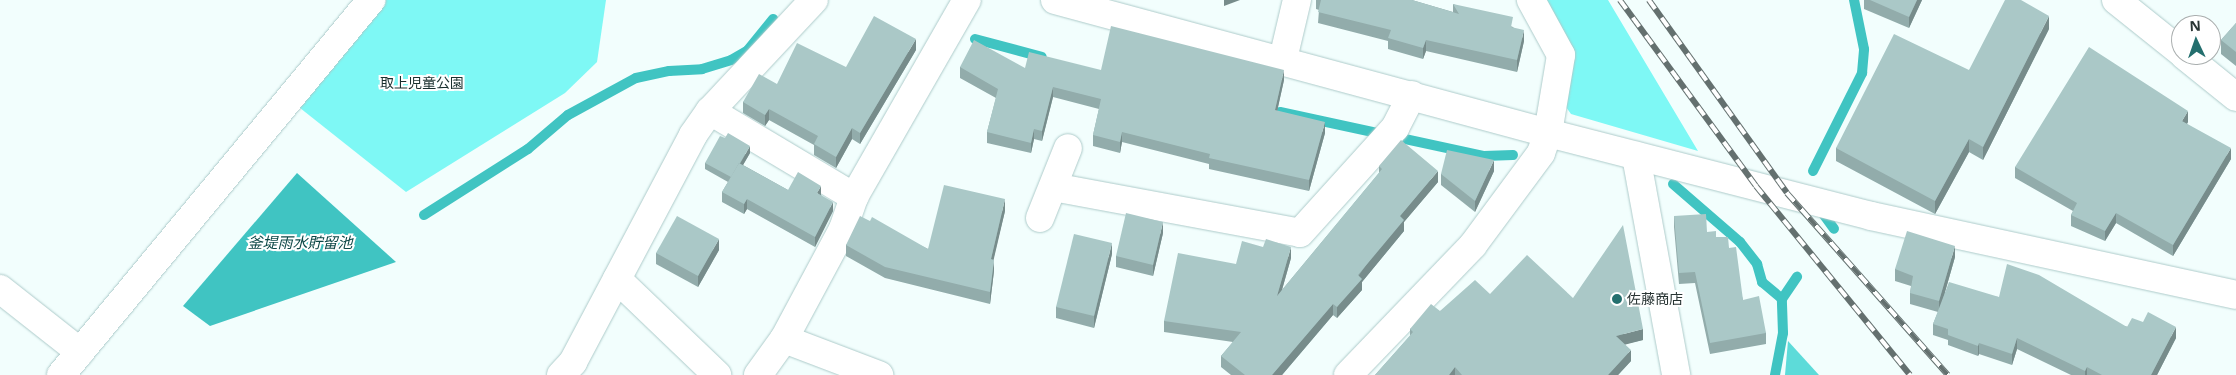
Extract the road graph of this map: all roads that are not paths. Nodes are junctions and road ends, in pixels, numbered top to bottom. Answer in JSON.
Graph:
{"nodes":[{"id":1,"x":371,"y":0,"type":"edge"},
{"id":2,"x":814,"y":0,"type":"edge"},
{"id":3,"x":967,"y":0,"type":"edge"},
{"id":4,"x":1055,"y":0,"type":"edge"},
{"id":5,"x":1297,"y":0,"type":"edge"},
{"id":6,"x":1531,"y":0,"type":"edge"},
{"id":7,"x":2116,"y":0,"type":"edge"},
{"id":8,"x":2171,"y":44,"type":"edge"},
{"id":9,"x":1283,"y":59,"type":"junction"},
{"id":10,"x":2196,"y":65,"type":"edge"},
{"id":11,"x":1412,"y":95,"type":"junction"},
{"id":12,"x":2236,"y":97,"type":"edge"},
{"id":13,"x":710,"y":111,"type":"junction"},
{"id":14,"x":1548,"y":133,"type":"junction"},
{"id":15,"x":1068,"y":148,"type":"dead end"},
{"id":16,"x":1636,"y":156,"type":"junction"},
{"id":17,"x":1053,"y":186,"type":"junction"},
{"id":18,"x":854,"y":198,"type":"junction"},
{"id":19,"x":1040,"y":218,"type":"dead end"},
{"id":20,"x":618,"y":279,"type":"junction"},
{"id":21,"x":0,"y":289,"type":"edge"},
{"id":22,"x":2236,"y":295,"type":"edge"},
{"id":23,"x":784,"y":339,"type":"junction"},
{"id":24,"x":80,"y":352,"type":"junction"},
{"id":25,"x":1673,"y":373,"type":"edge"},
{"id":26,"x":61,"y":375,"type":"edge"},
{"id":27,"x":561,"y":375,"type":"edge"},
{"id":28,"x":717,"y":375,"type":"edge"},
{"id":29,"x":758,"y":375,"type":"edge"},
{"id":30,"x":879,"y":375,"type":"edge"},
{"id":31,"x":1348,"y":375,"type":"edge"}],
"edges":[{"from":1,"to":24,"type":"street"},
{"from":2,"to":13,"type":"street"},
{"from":3,"to":18,"type":"street"},
{"from":4,"to":9,"type":"street"},
{"from":5,"to":9,"type":"street"},
{"from":6,"to":14,"type":"street"},
{"from":7,"to":8,"type":"street"},
{"from":9,"to":11,"type":"street"},
{"from":10,"to":12,"type":"street"},
{"from":11,"to":14,"type":"street"},
{"from":11,"to":17,"type":"street"},
{"from":13,"to":18,"type":"street"},
{"from":13,"to":20,"type":"street"},
{"from":14,"to":16,"type":"street"},
{"from":14,"to":31,"type":"street"},
{"from":15,"to":17,"type":"street"},
{"from":16,"to":22,"type":"street"},
{"from":16,"to":25,"type":"street"},
{"from":17,"to":19,"type":"street"},
{"from":18,"to":23,"type":"street"},
{"from":20,"to":27,"type":"street"},
{"from":20,"to":28,"type":"street"},
{"from":21,"to":24,"type":"street"},
{"from":23,"to":29,"type":"street"},
{"from":23,"to":30,"type":"street"},
{"from":24,"to":26,"type":"street"}]}
